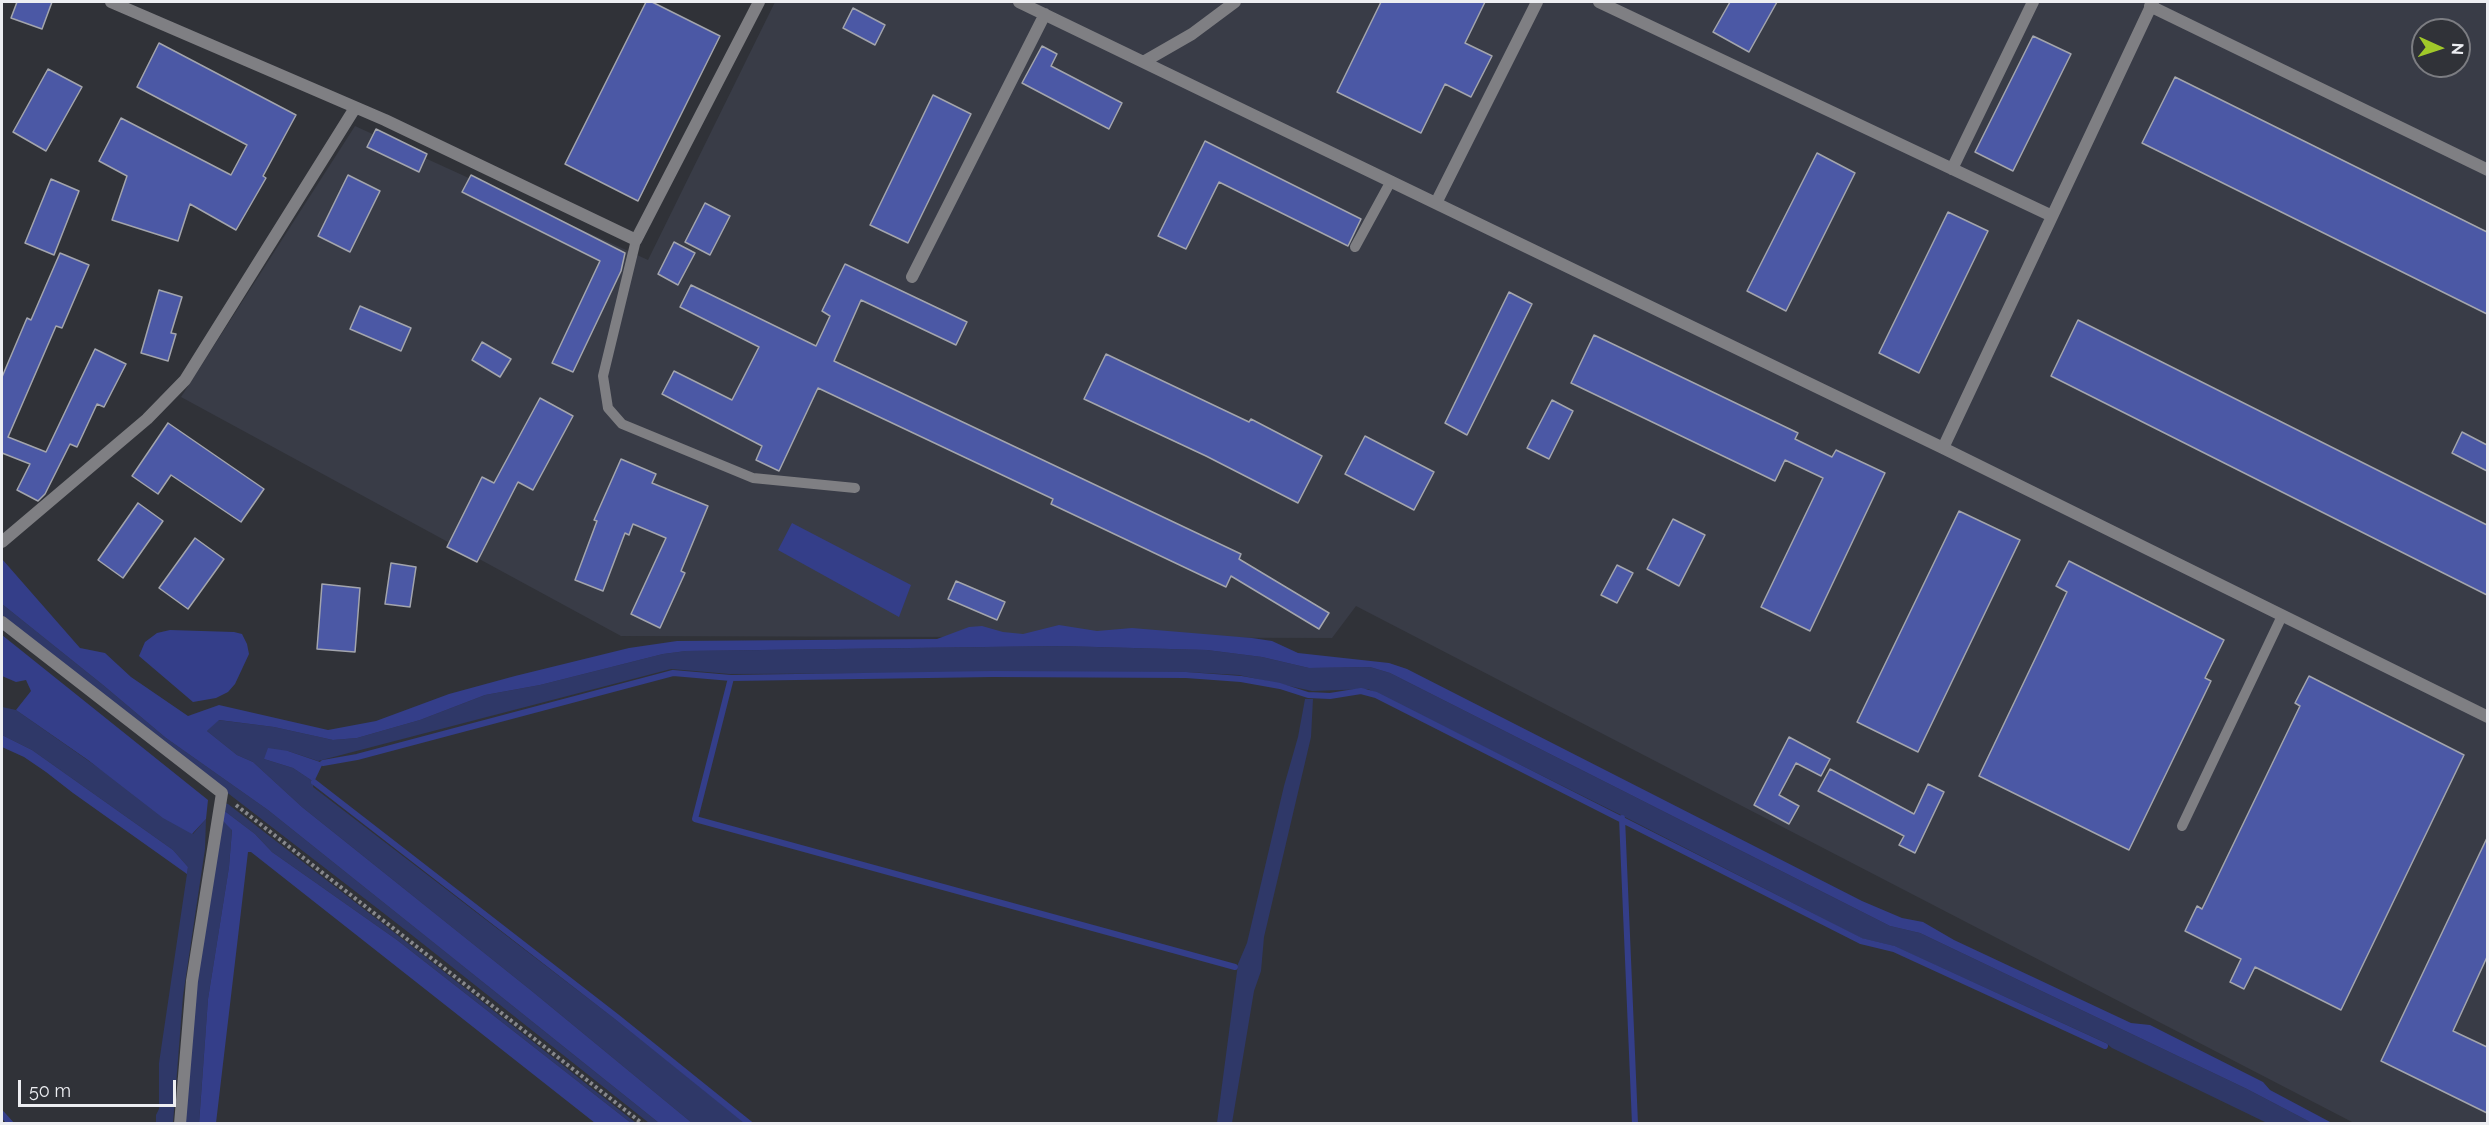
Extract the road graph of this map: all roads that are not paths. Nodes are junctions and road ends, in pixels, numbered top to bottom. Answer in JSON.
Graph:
{"nodes":[{"id":1,"x":111,"y":2,"type":"edge"},
{"id":2,"x":759,"y":2,"type":"edge"},
{"id":3,"x":1019,"y":2,"type":"edge"},
{"id":4,"x":1235,"y":2,"type":"edge"},
{"id":5,"x":1537,"y":2,"type":"edge"},
{"id":6,"x":1599,"y":2,"type":"edge"},
{"id":7,"x":2033,"y":2,"type":"edge"},
{"id":8,"x":2152,"y":4,"type":"edge"},
{"id":9,"x":1045,"y":14,"type":"junction"},
{"id":10,"x":1144,"y":61,"type":"junction"},
{"id":11,"x":355,"y":108,"type":"junction"},
{"id":12,"x":1952,"y":169,"type":"junction"},
{"id":13,"x":2487,"y":170,"type":"edge"},
{"id":14,"x":1392,"y":181,"type":"junction"},
{"id":15,"x":1436,"y":203,"type":"junction"},
{"id":16,"x":2052,"y":216,"type":"junction"},
{"id":17,"x":636,"y":240,"type":"junction"},
{"id":18,"x":1355,"y":247,"type":"dead end"},
{"id":19,"x":912,"y":277,"type":"dead end"},
{"id":20,"x":1943,"y":448,"type":"junction"},
{"id":21,"x":855,"y":488,"type":"dead end"},
{"id":22,"x":2,"y":542,"type":"edge"},
{"id":23,"x":2282,"y":616,"type":"junction"},
{"id":24,"x":2,"y":622,"type":"edge"},
{"id":25,"x":2487,"y":717,"type":"edge"},
{"id":26,"x":2182,"y":826,"type":"dead end"},
{"id":27,"x":180,"y":1124,"type":"edge"}],
"edges":[{"from":1,"to":11,"type":"street"},
{"from":2,"to":17,"type":"street"},
{"from":3,"to":9,"type":"street"},
{"from":4,"to":10,"type":"street"},
{"from":5,"to":15,"type":"street"},
{"from":6,"to":12,"type":"street"},
{"from":7,"to":12,"type":"street"},
{"from":8,"to":13,"type":"street"},
{"from":8,"to":16,"type":"street"},
{"from":9,"to":10,"type":"street"},
{"from":9,"to":19,"type":"street"},
{"from":10,"to":14,"type":"street"},
{"from":11,"to":17,"type":"street"},
{"from":11,"to":22,"type":"street"},
{"from":12,"to":16,"type":"street"},
{"from":14,"to":15,"type":"street"},
{"from":14,"to":18,"type":"lane"},
{"from":15,"to":20,"type":"street"},
{"from":16,"to":20,"type":"street"},
{"from":17,"to":21,"type":"lane"},
{"from":20,"to":23,"type":"street"},
{"from":23,"to":25,"type":"street"},
{"from":23,"to":26,"type":"lane"},
{"from":24,"to":27,"type":"street"}]}
